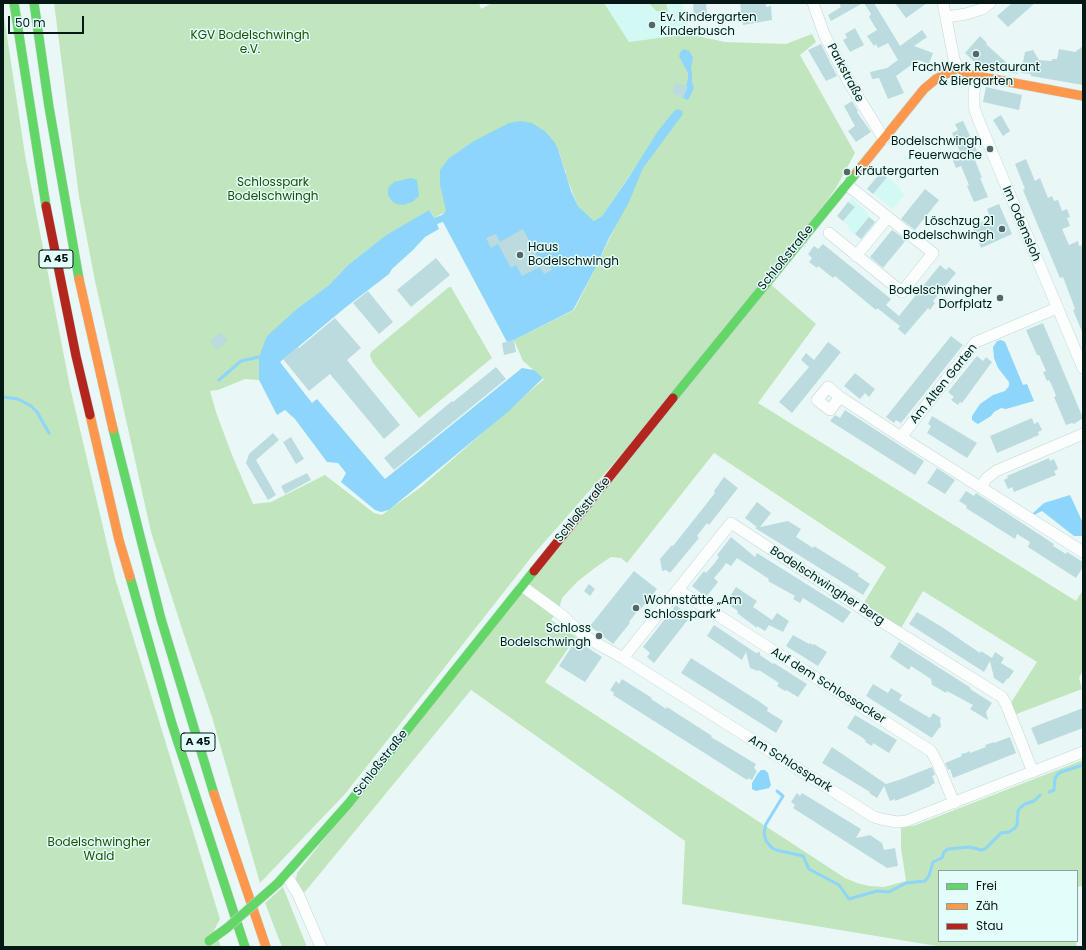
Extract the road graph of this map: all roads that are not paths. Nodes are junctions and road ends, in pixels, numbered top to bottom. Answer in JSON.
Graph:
{"nodes":[{"id":1,"x":14,"y":3,"type":"edge"},
{"id":2,"x":34,"y":3,"type":"edge"},
{"id":3,"x":813,"y":3,"type":"edge"},
{"id":4,"x":943,"y":3,"type":"edge"},
{"id":5,"x":990,"y":3,"type":"edge"},
{"id":6,"x":946,"y":17,"type":"junction"},
{"id":7,"x":958,"y":68,"type":"junction"},
{"id":8,"x":977,"y":76,"type":"junction"},
{"id":9,"x":1083,"y":96,"type":"edge"},
{"id":10,"x":884,"y":139,"type":"junction"},
{"id":11,"x":846,"y":184,"type":"junction"},
{"id":12,"x":888,"y":217,"type":"junction"},
{"id":13,"x":828,"y":234,"type":"dead end"},
{"id":14,"x":856,"y":256,"type":"junction"},
{"id":15,"x":1057,"y":308,"type":"junction"},
{"id":16,"x":1083,"y":368,"type":"edge"},
{"id":17,"x":840,"y":397,"type":"dead end"},
{"id":18,"x":1083,"y":434,"type":"edge"},
{"id":19,"x":902,"y":437,"type":"junction"},
{"id":20,"x":981,"y":487,"type":"junction"},
{"id":21,"x":1083,"y":552,"type":"edge"},
{"id":22,"x":522,"y":586,"type":"junction"},
{"id":23,"x":678,"y":590,"type":"junction"},
{"id":24,"x":623,"y":658,"type":"junction"},
{"id":25,"x":1083,"y":752,"type":"edge"},
{"id":26,"x":1033,"y":772,"type":"junction"},
{"id":27,"x":954,"y":803,"type":"junction"},
{"id":28,"x":282,"y":879,"type":"junction"},
{"id":29,"x":200,"y":947,"type":"edge"},
{"id":30,"x":245,"y":947,"type":"edge"},
{"id":31,"x":266,"y":947,"type":"edge"},
{"id":32,"x":321,"y":947,"type":"edge"}],
"edges":[{"from":1,"to":30,"type":"main road","number":"A 45"},
{"from":2,"to":31,"type":"main road","number":"A 45"},
{"from":3,"to":10,"type":"street","name":"Parkstraße"},
{"from":4,"to":6,"type":"street"},
{"from":5,"to":6,"type":"street"},
{"from":6,"to":7,"type":"street"},
{"from":7,"to":8,"type":"main road"},
{"from":7,"to":10,"type":"main road","name":"Schloßstraße"},
{"from":8,"to":9,"type":"main road"},
{"from":8,"to":15,"type":"street","name":"Im Odemsloh"},
{"from":10,"to":11,"type":"main road","name":"Schloßstraße"},
{"from":11,"to":12,"type":"street"},
{"from":11,"to":22,"type":"main road","name":"Schloßstraße"},
{"from":12,"to":14,"type":"street"},
{"from":12,"to":14,"type":"street"},
{"from":13,"to":14,"type":"street"},
{"from":15,"to":16,"type":"street","name":"Im Odemsloh"},
{"from":15,"to":19,"type":"street","name":"Am Alten Garten"},
{"from":17,"to":19,"type":"street","name":"Am Alten Garten"},
{"from":18,"to":20,"type":"street"},
{"from":19,"to":20,"type":"street","name":"Am Alten Garten"},
{"from":20,"to":21,"type":"street","name":"Am Alten Garten"},
{"from":22,"to":24,"type":"street","name":"Am Schlosspark"},
{"from":22,"to":28,"type":"main road","name":"Schloßstraße"},
{"from":23,"to":24,"type":"street","name":"Bodelschwingher Berg"},
{"from":23,"to":26,"type":"street","name":"Bodelschwingher Berg"},
{"from":23,"to":27,"type":"street","name":"Auf dem Schlossacker"},
{"from":24,"to":27,"type":"street","name":"Am Schlosspark"},
{"from":25,"to":26,"type":"street","name":"Am Schlosspark"},
{"from":26,"to":27,"type":"street","name":"Am Schlosspark"},
{"from":28,"to":29,"type":"main road","name":"Schloßstraße","bridge":true},
{"from":28,"to":32,"type":"street"}]}
